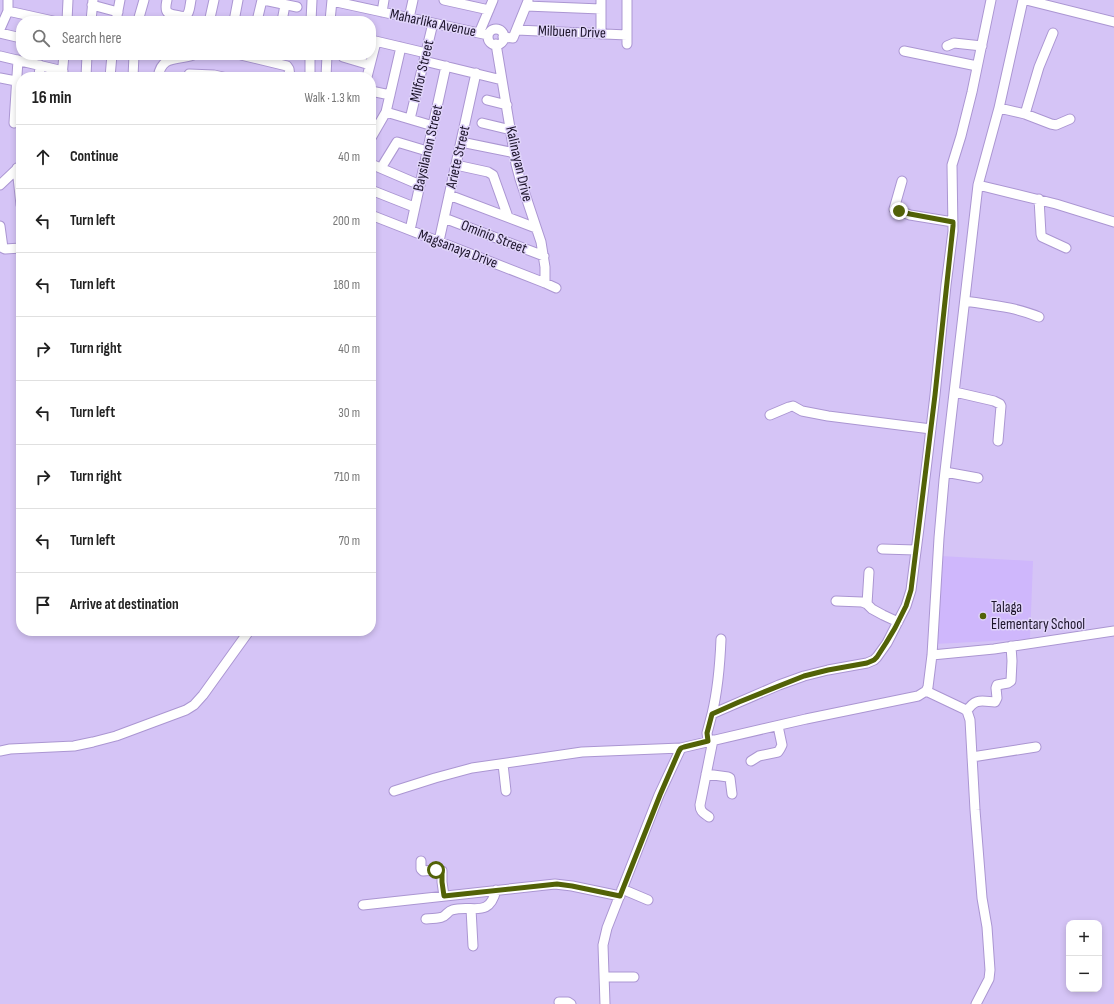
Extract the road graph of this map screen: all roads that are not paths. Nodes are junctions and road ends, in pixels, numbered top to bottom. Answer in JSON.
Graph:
{"nodes":[{"id":1,"x":8,"y":0,"type":"edge"},
{"id":2,"x":67,"y":0,"type":"edge"},
{"id":3,"x":120,"y":0,"type":"edge"},
{"id":4,"x":144,"y":0,"type":"edge"},
{"id":5,"x":167,"y":0,"type":"edge"},
{"id":6,"x":191,"y":0,"type":"edge"},
{"id":7,"x":214,"y":0,"type":"edge"},
{"id":8,"x":238,"y":0,"type":"edge"},
{"id":9,"x":266,"y":0,"type":"edge"},
{"id":10,"x":312,"y":0,"type":"edge"},
{"id":11,"x":384,"y":0,"type":"edge"},
{"id":12,"x":413,"y":0,"type":"edge"},
{"id":13,"x":444,"y":0,"type":"edge"},
{"id":14,"x":493,"y":0,"type":"edge"},
{"id":15,"x":627,"y":0,"type":"edge"},
{"id":16,"x":991,"y":0,"type":"edge"},
{"id":17,"x":1023,"y":0,"type":"edge"},
{"id":18,"x":1026,"y":0,"type":"edge"},
{"id":19,"x":332,"y":1,"type":"edge"},
{"id":20,"x":93,"y":3,"type":"edge"},
{"id":21,"x":527,"y":3,"type":"edge"},
{"id":22,"x":285,"y":5,"type":"junction"},
{"id":23,"x":601,"y":5,"type":"edge"},
{"id":24,"x":297,"y":7,"type":"dead end"},
{"id":25,"x":489,"y":10,"type":"junction"},
{"id":26,"x":8,"y":11,"type":"junction"},
{"id":27,"x":382,"y":12,"type":"junction"},
{"id":28,"x":30,"y":16,"type":"edge"},
{"id":29,"x":67,"y":16,"type":"edge"},
{"id":30,"x":92,"y":16,"type":"edge"},
{"id":31,"x":117,"y":16,"type":"edge"},
{"id":32,"x":139,"y":16,"type":"edge"},
{"id":33,"x":210,"y":16,"type":"edge"},
{"id":34,"x":235,"y":16,"type":"edge"},
{"id":35,"x":259,"y":16,"type":"edge"},
{"id":36,"x":283,"y":16,"type":"edge"},
{"id":37,"x":311,"y":16,"type":"edge"},
{"id":38,"x":330,"y":16,"type":"edge"},
{"id":39,"x":409,"y":18,"type":"junction"},
{"id":40,"x":1114,"y":22,"type":"edge"},
{"id":41,"x":434,"y":23,"type":"junction"},
{"id":42,"x":0,"y":29,"type":"edge"},
{"id":43,"x":517,"y":30,"type":"junction"},
{"id":44,"x":0,"y":33,"type":"edge"},
{"id":45,"x":1053,"y":33,"type":"dead end"},
{"id":46,"x":484,"y":34,"type":"junction"},
{"id":47,"x":601,"y":34,"type":"junction"},
{"id":48,"x":627,"y":35,"type":"junction"},
{"id":49,"x":16,"y":37,"type":"edge"},
{"id":50,"x":503,"y":37,"type":"junction"},
{"id":51,"x":376,"y":42,"type":"edge"},
{"id":52,"x":496,"y":44,"type":"junction"},
{"id":53,"x":627,"y":44,"type":"dead end"},
{"id":54,"x":947,"y":46,"type":"dead end"},
{"id":55,"x":982,"y":46,"type":"junction"},
{"id":56,"x":402,"y":47,"type":"junction"},
{"id":57,"x":904,"y":51,"type":"dead end"},
{"id":58,"x":0,"y":56,"type":"edge"},
{"id":59,"x":425,"y":57,"type":"junction"},
{"id":60,"x":16,"y":60,"type":"edge"},
{"id":61,"x":18,"y":60,"type":"joint"},
{"id":62,"x":63,"y":60,"type":"edge"},
{"id":63,"x":88,"y":60,"type":"edge"},
{"id":64,"x":112,"y":60,"type":"edge"},
{"id":65,"x":134,"y":60,"type":"edge"},
{"id":66,"x":171,"y":60,"type":"edge"},
{"id":67,"x":190,"y":60,"type":"edge"},
{"id":68,"x":262,"y":60,"type":"edge"},
{"id":69,"x":310,"y":60,"type":"edge"},
{"id":70,"x":327,"y":60,"type":"edge"},
{"id":71,"x":353,"y":60,"type":"edge"},
{"id":72,"x":371,"y":60,"type":"edge"},
{"id":73,"x":40,"y":65,"type":"junction"},
{"id":74,"x":370,"y":65,"type":"junction"},
{"id":75,"x":446,"y":66,"type":"junction"},
{"id":76,"x":977,"y":66,"type":"junction"},
{"id":77,"x":17,"y":72,"type":"edge"},
{"id":78,"x":39,"y":72,"type":"edge"},
{"id":79,"x":57,"y":72,"type":"edge"},
{"id":80,"x":62,"y":72,"type":"edge"},
{"id":81,"x":86,"y":72,"type":"edge"},
{"id":82,"x":110,"y":72,"type":"edge"},
{"id":83,"x":133,"y":72,"type":"edge"},
{"id":84,"x":159,"y":72,"type":"edge"},
{"id":85,"x":189,"y":72,"type":"edge"},
{"id":86,"x":289,"y":72,"type":"edge"},
{"id":87,"x":310,"y":72,"type":"edge"},
{"id":88,"x":326,"y":72,"type":"edge"},
{"id":89,"x":368,"y":72,"type":"edge"},
{"id":90,"x":476,"y":73,"type":"junction"},
{"id":91,"x":0,"y":78,"type":"edge"},
{"id":92,"x":502,"y":80,"type":"junction"},
{"id":93,"x":16,"y":81,"type":"joint"},
{"id":94,"x":376,"y":92,"type":"edge"},
{"id":95,"x":390,"y":96,"type":"junction"},
{"id":96,"x":487,"y":100,"type":"dead end"},
{"id":97,"x":507,"y":105,"type":"junction"},
{"id":98,"x":999,"y":108,"type":"junction"},
{"id":99,"x":386,"y":112,"type":"junction"},
{"id":100,"x":1025,"y":114,"type":"junction"},
{"id":101,"x":410,"y":119,"type":"junction"},
{"id":102,"x":1070,"y":119,"type":"dead end"},
{"id":103,"x":482,"y":123,"type":"dead end"},
{"id":104,"x":14,"y":124,"type":"dead end"},
{"id":105,"x":433,"y":126,"type":"junction"},
{"id":106,"x":376,"y":129,"type":"edge"},
{"id":107,"x":511,"y":130,"type":"junction"},
{"id":108,"x":461,"y":142,"type":"junction"},
{"id":109,"x":427,"y":151,"type":"junction"},
{"id":110,"x":515,"y":153,"type":"junction"},
{"id":111,"x":456,"y":165,"type":"junction"},
{"id":112,"x":376,"y":166,"type":"edge"},
{"id":113,"x":381,"y":168,"type":"junction"},
{"id":114,"x":16,"y":169,"type":"edge"},
{"id":115,"x":902,"y":180,"type":"dead end"},
{"id":116,"x":0,"y":185,"type":"edge"},
{"id":117,"x":420,"y":185,"type":"junction"},
{"id":118,"x":978,"y":185,"type":"junction"},
{"id":119,"x":376,"y":192,"type":"edge"},
{"id":120,"x":449,"y":195,"type":"junction"},
{"id":121,"x":1039,"y":199,"type":"junction"},
{"id":122,"x":414,"y":207,"type":"junction"},
{"id":123,"x":376,"y":217,"type":"edge"},
{"id":124,"x":508,"y":217,"type":"junction"},
{"id":125,"x":444,"y":218,"type":"junction"},
{"id":126,"x":953,"y":222,"type":"junction"},
{"id":127,"x":1114,"y":222,"type":"edge"},
{"id":128,"x":0,"y":226,"type":"edge"},
{"id":129,"x":536,"y":228,"type":"junction"},
{"id":130,"x":410,"y":230,"type":"junction"},
{"id":131,"x":439,"y":241,"type":"junction"},
{"id":132,"x":16,"y":248,"type":"edge"},
{"id":133,"x":1066,"y":248,"type":"dead end"},
{"id":134,"x":544,"y":256,"type":"junction"},
{"id":135,"x":545,"y":283,"type":"junction"},
{"id":136,"x":556,"y":288,"type":"dead end"},
{"id":137,"x":965,"y":301,"type":"junction"},
{"id":138,"x":1039,"y":317,"type":"dead end"},
{"id":139,"x":955,"y":392,"type":"junction"},
{"id":140,"x":770,"y":415,"type":"dead end"},
{"id":141,"x":931,"y":429,"type":"junction"},
{"id":142,"x":998,"y":441,"type":"dead end"},
{"id":143,"x":945,"y":472,"type":"junction"},
{"id":144,"x":978,"y":478,"type":"dead end"},
{"id":145,"x":882,"y":549,"type":"dead end"},
{"id":146,"x":916,"y":550,"type":"junction"},
{"id":147,"x":869,"y":572,"type":"dead end"},
{"id":148,"x":836,"y":601,"type":"dead end"},
{"id":149,"x":867,"y":604,"type":"junction"},
{"id":150,"x":898,"y":622,"type":"junction"},
{"id":151,"x":1114,"y":631,"type":"edge"},
{"id":152,"x":245,"y":636,"type":"edge"},
{"id":153,"x":721,"y":639,"type":"dead end"},
{"id":154,"x":1011,"y":646,"type":"junction"},
{"id":155,"x":932,"y":655,"type":"junction"},
{"id":156,"x":926,"y":691,"type":"junction"},
{"id":157,"x":967,"y":711,"type":"junction"},
{"id":158,"x":712,"y":714,"type":"junction"},
{"id":159,"x":778,"y":726,"type":"junction"},
{"id":160,"x":711,"y":741,"type":"junction"},
{"id":161,"x":1036,"y":747,"type":"dead end"},
{"id":162,"x":681,"y":748,"type":"junction"},
{"id":163,"x":0,"y":751,"type":"edge"},
{"id":164,"x":972,"y":758,"type":"junction"},
{"id":165,"x":751,"y":761,"type":"dead end"},
{"id":166,"x":503,"y":764,"type":"junction"},
{"id":167,"x":706,"y":774,"type":"junction"},
{"id":168,"x":394,"y":791,"type":"dead end"},
{"id":169,"x":506,"y":791,"type":"dead end"},
{"id":170,"x":732,"y":794,"type":"dead end"},
{"id":171,"x":709,"y":817,"type":"dead end"},
{"id":172,"x":421,"y":862,"type":"dead end"},
{"id":173,"x":496,"y":890,"type":"junction"},
{"id":174,"x":621,"y":893,"type":"junction"},
{"id":175,"x":444,"y":896,"type":"junction"},
{"id":176,"x":648,"y":900,"type":"dead end"},
{"id":177,"x":363,"y":905,"type":"dead end"},
{"id":178,"x":471,"y":909,"type":"junction"},
{"id":179,"x":426,"y":919,"type":"dead end"},
{"id":180,"x":473,"y":946,"type":"dead end"},
{"id":181,"x":604,"y":977,"type":"junction"},
{"id":182,"x":634,"y":977,"type":"dead end"},
{"id":183,"x":559,"y":1002,"type":"dead end"},
{"id":184,"x":571,"y":1004,"type":"edge"},
{"id":185,"x":605,"y":1004,"type":"edge"},
{"id":186,"x":976,"y":1004,"type":"edge"}],
"edges":[{"from":1,"to":26,"type":"street"},
{"from":2,"to":29,"type":"street"},
{"from":3,"to":31,"type":"street"},
{"from":4,"to":32,"type":"street"},
{"from":5,"to":6,"type":"street"},
{"from":7,"to":33,"type":"street"},
{"from":8,"to":34,"type":"street"},
{"from":9,"to":22,"type":"street"},
{"from":9,"to":35,"type":"street"},
{"from":10,"to":37,"type":"street"},
{"from":11,"to":27,"type":"street"},
{"from":12,"to":39,"type":"street"},
{"from":13,"to":25,"type":"street"},
{"from":14,"to":25,"type":"street"},
{"from":15,"to":48,"type":"street"},
{"from":16,"to":55,"type":"street"},
{"from":17,"to":98,"type":"street"},
{"from":18,"to":40,"type":"street"},
{"from":19,"to":27,"type":"street","name":"Maharlika Avenue"},
{"from":19,"to":38,"type":"street"},
{"from":20,"to":30,"type":"street"},
{"from":20,"to":31,"type":"street"},
{"from":21,"to":23,"type":"street"},
{"from":21,"to":43,"type":"street"},
{"from":22,"to":24,"type":"street"},
{"from":22,"to":36,"type":"street"},
{"from":23,"to":47,"type":"street"},
{"from":25,"to":46,"type":"street"},
{"from":26,"to":28,"type":"street"},
{"from":26,"to":42,"type":"street"},
{"from":27,"to":39,"type":"street","name":"Maharlika Avenue"},
{"from":39,"to":41,"type":"street","name":"Maharlika Avenue"},
{"from":41,"to":46,"type":"street","name":"Maharlika Avenue"},
{"from":41,"to":59,"type":"street","name":"Milfor Street"},
{"from":43,"to":47,"type":"street","name":"Milbuen Drive"},
{"from":43,"to":50,"type":"street"},
{"from":44,"to":49,"type":"street"},
{"from":45,"to":100,"type":"street"},
{"from":46,"to":50,"type":"street"},
{"from":46,"to":52,"type":"street"},
{"from":47,"to":48,"type":"street","name":"Milbuen Drive"},
{"from":48,"to":53,"type":"street"},
{"from":50,"to":52,"type":"street"},
{"from":51,"to":56,"type":"street"},
{"from":52,"to":92,"type":"street","name":"Kalinayan Drive"},
{"from":54,"to":55,"type":"street"},
{"from":55,"to":76,"type":"street"},
{"from":56,"to":59,"type":"street"},
{"from":56,"to":95,"type":"street"},
{"from":57,"to":76,"type":"street"},
{"from":58,"to":60,"type":"street"},
{"from":59,"to":75,"type":"street"},
{"from":59,"to":101,"type":"street","name":"Milfor Street"},
{"from":61,"to":73,"type":"street"},
{"from":61,"to":77,"type":"street"},
{"from":62,"to":80,"type":"street"},
{"from":63,"to":81,"type":"street"},
{"from":64,"to":82,"type":"street"},
{"from":65,"to":83,"type":"street"},
{"from":66,"to":84,"type":"street"},
{"from":67,"to":85,"type":"street"},
{"from":68,"to":86,"type":"street"},
{"from":69,"to":87,"type":"street"},
{"from":70,"to":88,"type":"street"},
{"from":71,"to":74,"type":"street"},
{"from":72,"to":74,"type":"street"},
{"from":73,"to":78,"type":"street"},
{"from":73,"to":79,"type":"street"},
{"from":74,"to":89,"type":"street"},
{"from":75,"to":90,"type":"street"},
{"from":75,"to":105,"type":"street","name":"Baysilanon Street"},
{"from":76,"to":126,"type":"street"},
{"from":90,"to":92,"type":"street"},
{"from":90,"to":108,"type":"street","name":"Ariete Street"},
{"from":91,"to":93,"type":"street"},
{"from":92,"to":97,"type":"street","name":"Kalinayan Drive"},
{"from":93,"to":104,"type":"street"},
{"from":94,"to":95,"type":"street"},
{"from":95,"to":99,"type":"street"},
{"from":96,"to":97,"type":"street"},
{"from":97,"to":107,"type":"street","name":"Kalinayan Drive"},
{"from":98,"to":100,"type":"street"},
{"from":98,"to":118,"type":"street"},
{"from":99,"to":101,"type":"street"},
{"from":99,"to":106,"type":"street"},
{"from":100,"to":102,"type":"street"},
{"from":101,"to":105,"type":"street"},
{"from":103,"to":107,"type":"street"},
{"from":105,"to":109,"type":"street","name":"Baysilanon Street"},
{"from":107,"to":110,"type":"street","name":"Kalinayan Drive"},
{"from":108,"to":110,"type":"street"},
{"from":108,"to":111,"type":"street","name":"Ariete Street"},
{"from":109,"to":113,"type":"street"},
{"from":109,"to":117,"type":"street","name":"Baysilanon Street"},
{"from":110,"to":129,"type":"street","name":"Kalinayan Drive"},
{"from":111,"to":120,"type":"street","name":"Ariete Street"},
{"from":111,"to":124,"type":"street"},
{"from":112,"to":113,"type":"street"},
{"from":113,"to":117,"type":"street"},
{"from":114,"to":116,"type":"street"},
{"from":115,"to":126,"type":"street"},
{"from":117,"to":122,"type":"street","name":"Baysilanon Street"},
{"from":118,"to":121,"type":"street"},
{"from":118,"to":137,"type":"street"},
{"from":119,"to":122,"type":"street"},
{"from":120,"to":124,"type":"street"},
{"from":120,"to":125,"type":"street","name":"Ariete Street"},
{"from":121,"to":127,"type":"street"},
{"from":121,"to":133,"type":"street"},
{"from":122,"to":130,"type":"street","name":"Baysilanon Street"},
{"from":123,"to":130,"type":"street","name":"Magsanaya Drive"},
{"from":124,"to":129,"type":"street"},
{"from":125,"to":131,"type":"street","name":"Ariete Street"},
{"from":125,"to":134,"type":"street","name":"Ominio Street"},
{"from":126,"to":141,"type":"street"},
{"from":128,"to":132,"type":"street"},
{"from":129,"to":134,"type":"street","name":"Kalinayan Drive"},
{"from":130,"to":131,"type":"street","name":"Magsanaya Drive"},
{"from":131,"to":135,"type":"street","name":"Magsanaya Drive"},
{"from":134,"to":135,"type":"street","name":"Kalinayan Drive"},
{"from":135,"to":136,"type":"street","name":"Magsanaya Drive"},
{"from":137,"to":138,"type":"street"},
{"from":137,"to":139,"type":"street"},
{"from":139,"to":142,"type":"street"},
{"from":139,"to":143,"type":"street"},
{"from":140,"to":141,"type":"street"},
{"from":141,"to":146,"type":"street"},
{"from":143,"to":144,"type":"street"},
{"from":143,"to":155,"type":"street"},
{"from":145,"to":146,"type":"street"},
{"from":146,"to":150,"type":"street"},
{"from":147,"to":149,"type":"street"},
{"from":148,"to":149,"type":"street"},
{"from":149,"to":150,"type":"street"},
{"from":150,"to":158,"type":"street"},
{"from":151,"to":154,"type":"street"},
{"from":152,"to":163,"type":"street"},
{"from":153,"to":158,"type":"street"},
{"from":154,"to":155,"type":"street"},
{"from":154,"to":157,"type":"street"},
{"from":155,"to":156,"type":"street"},
{"from":156,"to":157,"type":"street"},
{"from":156,"to":159,"type":"street"},
{"from":157,"to":164,"type":"street"},
{"from":158,"to":160,"type":"street"},
{"from":159,"to":160,"type":"street"},
{"from":159,"to":165,"type":"street"},
{"from":160,"to":162,"type":"street"},
{"from":160,"to":167,"type":"street"},
{"from":161,"to":164,"type":"street"},
{"from":162,"to":166,"type":"street"},
{"from":162,"to":174,"type":"street"},
{"from":164,"to":186,"type":"street"},
{"from":166,"to":168,"type":"street"},
{"from":166,"to":169,"type":"street"},
{"from":167,"to":170,"type":"street"},
{"from":167,"to":171,"type":"street"},
{"from":172,"to":175,"type":"street"},
{"from":173,"to":174,"type":"street"},
{"from":173,"to":175,"type":"street"},
{"from":173,"to":178,"type":"street"},
{"from":174,"to":176,"type":"street"},
{"from":174,"to":181,"type":"street"},
{"from":175,"to":177,"type":"street"},
{"from":178,"to":179,"type":"street"},
{"from":178,"to":180,"type":"street"},
{"from":181,"to":182,"type":"street"},
{"from":181,"to":185,"type":"street"},
{"from":183,"to":184,"type":"street"}]}
